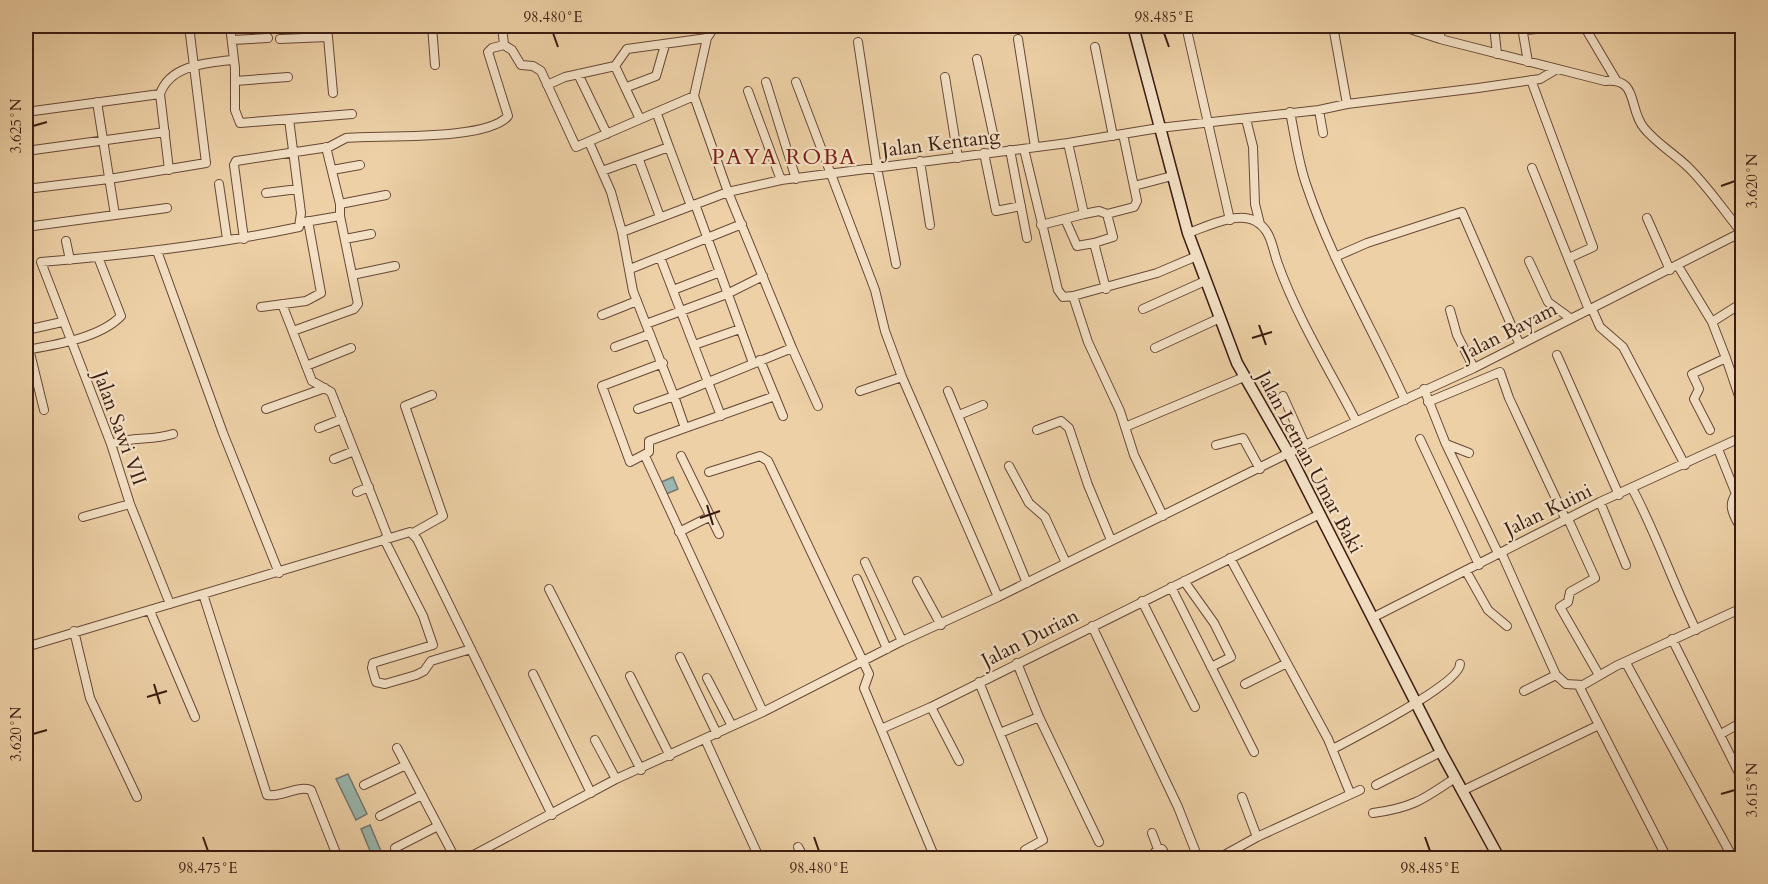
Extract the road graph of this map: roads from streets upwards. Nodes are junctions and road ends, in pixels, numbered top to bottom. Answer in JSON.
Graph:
{"nodes":[{"id":1,"x":189,"y":26,"type":"edge"},
{"id":2,"x":230,"y":26,"type":"edge"},
{"id":3,"x":327,"y":26,"type":"edge"},
{"id":4,"x":432,"y":26,"type":"edge"},
{"id":5,"x":502,"y":26,"type":"edge"},
{"id":6,"x":715,"y":26,"type":"edge"},
{"id":7,"x":1133,"y":26,"type":"edge"},
{"id":8,"x":1186,"y":26,"type":"edge"},
{"id":9,"x":1333,"y":26,"type":"edge"},
{"id":10,"x":1401,"y":26,"type":"edge"},
{"id":11,"x":1441,"y":26,"type":"edge"},
{"id":12,"x":1494,"y":26,"type":"edge"},
{"id":13,"x":1571,"y":26,"type":"edge"},
{"id":14,"x":1584,"y":26,"type":"edge"},
{"id":15,"x":328,"y":37,"type":"junction"},
{"id":16,"x":268,"y":38,"type":"dead end"},
{"id":17,"x":707,"y":38,"type":"junction"},
{"id":18,"x":280,"y":39,"type":"dead end"},
{"id":19,"x":1018,"y":39,"type":"dead end"},
{"id":20,"x":1440,"y":39,"type":"junction"},
{"id":21,"x":232,"y":40,"type":"junction"},
{"id":22,"x":858,"y":42,"type":"dead end"},
{"id":23,"x":504,"y":45,"type":"junction"},
{"id":24,"x":665,"y":45,"type":"junction"},
{"id":25,"x":1095,"y":47,"type":"dead end"},
{"id":26,"x":1497,"y":54,"type":"junction"},
{"id":27,"x":977,"y":59,"type":"dead end"},
{"id":28,"x":232,"y":60,"type":"junction"},
{"id":29,"x":1528,"y":62,"type":"junction"},
{"id":30,"x":194,"y":64,"type":"junction"},
{"id":31,"x":435,"y":65,"type":"dead end"},
{"id":32,"x":615,"y":66,"type":"junction"},
{"id":33,"x":1557,"y":69,"type":"junction"},
{"id":34,"x":579,"y":74,"type":"junction"},
{"id":35,"x":288,"y":77,"type":"dead end"},
{"id":36,"x":945,"y":77,"type":"dead end"},
{"id":37,"x":1532,"y":80,"type":"junction"},
{"id":38,"x":1616,"y":80,"type":"junction"},
{"id":39,"x":235,"y":81,"type":"junction"},
{"id":40,"x":766,"y":82,"type":"dead end"},
{"id":41,"x":796,"y":82,"type":"dead end"},
{"id":42,"x":547,"y":85,"type":"junction"},
{"id":43,"x":627,"y":87,"type":"junction"},
{"id":44,"x":748,"y":91,"type":"dead end"},
{"id":45,"x":333,"y":93,"type":"dead end"},
{"id":46,"x":160,"y":94,"type":"junction"},
{"id":47,"x":694,"y":96,"type":"junction"},
{"id":48,"x":98,"y":102,"type":"junction"},
{"id":49,"x":1347,"y":104,"type":"junction"},
{"id":50,"x":1319,"y":110,"type":"junction"},
{"id":51,"x":26,"y":112,"type":"edge"},
{"id":52,"x":1290,"y":112,"type":"junction"},
{"id":53,"x":352,"y":114,"type":"dead end"},
{"id":54,"x":657,"y":114,"type":"junction"},
{"id":55,"x":289,"y":119,"type":"junction"},
{"id":56,"x":640,"y":119,"type":"junction"},
{"id":57,"x":1246,"y":119,"type":"junction"},
{"id":58,"x":1208,"y":122,"type":"junction"},
{"id":59,"x":1159,"y":128,"type":"junction"},
{"id":60,"x":165,"y":132,"type":"junction"},
{"id":61,"x":1323,"y":133,"type":"dead end"},
{"id":62,"x":608,"y":134,"type":"junction"},
{"id":63,"x":1123,"y":134,"type":"junction"},
{"id":64,"x":1113,"y":135,"type":"junction"},
{"id":65,"x":103,"y":141,"type":"junction"},
{"id":66,"x":590,"y":142,"type":"junction"},
{"id":67,"x":1068,"y":143,"type":"junction"},
{"id":68,"x":326,"y":147,"type":"junction"},
{"id":69,"x":669,"y":147,"type":"junction"},
{"id":70,"x":1035,"y":147,"type":"junction"},
{"id":71,"x":1024,"y":149,"type":"junction"},
{"id":72,"x":1010,"y":150,"type":"junction"},
{"id":73,"x":26,"y":151,"type":"edge"},
{"id":74,"x":292,"y":152,"type":"junction"},
{"id":75,"x":997,"y":152,"type":"junction"},
{"id":76,"x":984,"y":153,"type":"junction"},
{"id":77,"x":958,"y":158,"type":"junction"},
{"id":78,"x":639,"y":159,"type":"junction"},
{"id":79,"x":920,"y":161,"type":"junction"},
{"id":80,"x":360,"y":165,"type":"dead end"},
{"id":81,"x":877,"y":168,"type":"junction"},
{"id":82,"x":1532,"y":168,"type":"dead end"},
{"id":83,"x":169,"y":170,"type":"junction"},
{"id":84,"x":332,"y":170,"type":"junction"},
{"id":85,"x":602,"y":171,"type":"junction"},
{"id":86,"x":830,"y":173,"type":"junction"},
{"id":87,"x":1172,"y":177,"type":"junction"},
{"id":88,"x":109,"y":179,"type":"junction"},
{"id":89,"x":796,"y":179,"type":"junction"},
{"id":90,"x":781,"y":180,"type":"junction"},
{"id":91,"x":219,"y":184,"type":"dead end"},
{"id":92,"x":1134,"y":186,"type":"junction"},
{"id":93,"x":26,"y":189,"type":"edge"},
{"id":94,"x":298,"y":189,"type":"junction"},
{"id":95,"x":728,"y":192,"type":"junction"},
{"id":96,"x":266,"y":194,"type":"dead end"},
{"id":97,"x":386,"y":195,"type":"dead end"},
{"id":98,"x":340,"y":204,"type":"junction"},
{"id":99,"x":693,"y":205,"type":"junction"},
{"id":100,"x":1021,"y":206,"type":"junction"},
{"id":101,"x":167,"y":208,"type":"dead end"},
{"id":102,"x":1084,"y":214,"type":"junction"},
{"id":103,"x":1107,"y":214,"type":"junction"},
{"id":104,"x":115,"y":215,"type":"junction"},
{"id":105,"x":340,"y":216,"type":"junction"},
{"id":106,"x":660,"y":217,"type":"junction"},
{"id":107,"x":1647,"y":218,"type":"dead end"},
{"id":108,"x":1065,"y":219,"type":"junction"},
{"id":109,"x":1230,"y":220,"type":"junction"},
{"id":110,"x":304,"y":222,"type":"junction"},
{"id":111,"x":742,"y":224,"type":"junction"},
{"id":112,"x":930,"y":225,"type":"dead end"},
{"id":113,"x":1041,"y":225,"type":"junction"},
{"id":114,"x":1261,"y":225,"type":"junction"},
{"id":115,"x":26,"y":227,"type":"edge"},
{"id":116,"x":622,"y":232,"type":"junction"},
{"id":117,"x":1188,"y":233,"type":"junction"},
{"id":118,"x":1742,"y":233,"type":"edge"},
{"id":119,"x":371,"y":234,"type":"dead end"},
{"id":120,"x":345,"y":238,"type":"junction"},
{"id":121,"x":708,"y":238,"type":"junction"},
{"id":122,"x":1027,"y":238,"type":"dead end"},
{"id":123,"x":227,"y":239,"type":"junction"},
{"id":124,"x":244,"y":239,"type":"junction"},
{"id":125,"x":66,"y":241,"type":"dead end"},
{"id":126,"x":1094,"y":243,"type":"junction"},
{"id":127,"x":157,"y":250,"type":"junction"},
{"id":128,"x":1197,"y":256,"type":"junction"},
{"id":129,"x":98,"y":257,"type":"junction"},
{"id":130,"x":660,"y":257,"type":"junction"},
{"id":131,"x":1335,"y":257,"type":"junction"},
{"id":132,"x":1569,"y":258,"type":"junction"},
{"id":133,"x":69,"y":260,"type":"junction"},
{"id":134,"x":1529,"y":261,"type":"dead end"},
{"id":135,"x":896,"y":264,"type":"dead end"},
{"id":136,"x":394,"y":266,"type":"dead end"},
{"id":137,"x":1678,"y":266,"type":"junction"},
{"id":138,"x":630,"y":269,"type":"junction"},
{"id":139,"x":1670,"y":270,"type":"junction"},
{"id":140,"x":720,"y":272,"type":"junction"},
{"id":141,"x":352,"y":275,"type":"junction"},
{"id":142,"x":762,"y":276,"type":"junction"},
{"id":143,"x":1205,"y":281,"type":"junction"},
{"id":144,"x":1106,"y":289,"type":"junction"},
{"id":145,"x":673,"y":290,"type":"junction"},
{"id":146,"x":727,"y":294,"type":"junction"},
{"id":147,"x":1073,"y":296,"type":"junction"},
{"id":148,"x":637,"y":301,"type":"junction"},
{"id":149,"x":1743,"y":303,"type":"edge"},
{"id":150,"x":282,"y":304,"type":"junction"},
{"id":151,"x":261,"y":307,"type":"dead end"},
{"id":152,"x":1143,"y":309,"type":"dead end"},
{"id":153,"x":1590,"y":309,"type":"junction"},
{"id":154,"x":1450,"y":310,"type":"dead end"},
{"id":155,"x":681,"y":311,"type":"junction"},
{"id":156,"x":602,"y":315,"type":"dead end"},
{"id":157,"x":1220,"y":318,"type":"junction"},
{"id":158,"x":1570,"y":318,"type":"junction"},
{"id":159,"x":62,"y":322,"type":"junction"},
{"id":160,"x":1712,"y":322,"type":"junction"},
{"id":161,"x":646,"y":324,"type":"junction"},
{"id":162,"x":740,"y":329,"type":"junction"},
{"id":163,"x":293,"y":332,"type":"junction"},
{"id":164,"x":650,"y":334,"type":"junction"},
{"id":165,"x":70,"y":341,"type":"junction"},
{"id":166,"x":1519,"y":343,"type":"junction"},
{"id":167,"x":694,"y":345,"type":"junction"},
{"id":168,"x":615,"y":347,"type":"dead end"},
{"id":169,"x":351,"y":348,"type":"dead end"},
{"id":170,"x":792,"y":348,"type":"junction"},
{"id":171,"x":1155,"y":348,"type":"dead end"},
{"id":172,"x":27,"y":350,"type":"edge"},
{"id":173,"x":1557,"y":355,"type":"dead end"},
{"id":174,"x":1726,"y":358,"type":"junction"},
{"id":175,"x":757,"y":362,"type":"junction"},
{"id":176,"x":663,"y":363,"type":"junction"},
{"id":177,"x":306,"y":366,"type":"junction"},
{"id":178,"x":1474,"y":368,"type":"junction"},
{"id":179,"x":902,"y":377,"type":"junction"},
{"id":180,"x":1244,"y":377,"type":"junction"},
{"id":181,"x":708,"y":380,"type":"junction"},
{"id":182,"x":325,"y":388,"type":"junction"},
{"id":183,"x":1425,"y":389,"type":"junction"},
{"id":184,"x":860,"y":391,"type":"dead end"},
{"id":185,"x":948,"y":391,"type":"dead end"},
{"id":186,"x":432,"y":395,"type":"dead end"},
{"id":187,"x":674,"y":396,"type":"junction"},
{"id":188,"x":775,"y":396,"type":"junction"},
{"id":189,"x":1283,"y":396,"type":"dead end"},
{"id":190,"x":1405,"y":400,"type":"junction"},
{"id":191,"x":1428,"y":402,"type":"junction"},
{"id":192,"x":983,"y":405,"type":"dead end"},
{"id":193,"x":1743,"y":405,"type":"edge"},
{"id":194,"x":818,"y":406,"type":"dead end"},
{"id":195,"x":266,"y":409,"type":"dead end"},
{"id":196,"x":638,"y":409,"type":"dead end"},
{"id":197,"x":44,"y":410,"type":"dead end"},
{"id":198,"x":959,"y":415,"type":"junction"},
{"id":199,"x":721,"y":416,"type":"junction"},
{"id":200,"x":783,"y":416,"type":"dead end"},
{"id":201,"x":342,"y":419,"type":"junction"},
{"id":202,"x":1356,"y":422,"type":"junction"},
{"id":203,"x":1125,"y":427,"type":"junction"},
{"id":204,"x":319,"y":428,"type":"dead end"},
{"id":205,"x":685,"y":428,"type":"junction"},
{"id":206,"x":1037,"y":430,"type":"dead end"},
{"id":207,"x":1710,"y":430,"type":"dead end"},
{"id":208,"x":173,"y":434,"type":"dead end"},
{"id":209,"x":1743,"y":437,"type":"edge"},
{"id":210,"x":1420,"y":439,"type":"dead end"},
{"id":211,"x":111,"y":444,"type":"junction"},
{"id":212,"x":1446,"y":444,"type":"junction"},
{"id":213,"x":1216,"y":445,"type":"dead end"},
{"id":214,"x":1305,"y":445,"type":"junction"},
{"id":215,"x":1718,"y":449,"type":"junction"},
{"id":216,"x":354,"y":451,"type":"junction"},
{"id":217,"x":1469,"y":453,"type":"dead end"},
{"id":218,"x":1289,"y":454,"type":"junction"},
{"id":219,"x":645,"y":456,"type":"junction"},
{"id":220,"x":681,"y":456,"type":"dead end"},
{"id":221,"x":334,"y":459,"type":"dead end"},
{"id":222,"x":1685,"y":465,"type":"junction"},
{"id":223,"x":1009,"y":466,"type":"dead end"},
{"id":224,"x":1260,"y":469,"type":"junction"},
{"id":225,"x":709,"y":472,"type":"dead end"},
{"id":226,"x":369,"y":487,"type":"junction"},
{"id":227,"x":1633,"y":490,"type":"junction"},
{"id":228,"x":357,"y":492,"type":"dead end"},
{"id":229,"x":1739,"y":494,"type":"edge"},
{"id":230,"x":1619,"y":495,"type":"junction"},
{"id":231,"x":1600,"y":502,"type":"junction"},
{"id":232,"x":130,"y":504,"type":"junction"},
{"id":233,"x":1318,"y":515,"type":"junction"},
{"id":234,"x":711,"y":516,"type":"junction"},
{"id":235,"x":1163,"y":516,"type":"junction"},
{"id":236,"x":83,"y":517,"type":"dead end"},
{"id":237,"x":1567,"y":519,"type":"junction"},
{"id":238,"x":1743,"y":531,"type":"edge"},
{"id":239,"x":679,"y":532,"type":"junction"},
{"id":240,"x":413,"y":533,"type":"junction"},
{"id":241,"x":719,"y":534,"type":"dead end"},
{"id":242,"x":386,"y":538,"type":"junction"},
{"id":243,"x":1111,"y":540,"type":"junction"},
{"id":244,"x":1500,"y":553,"type":"junction"},
{"id":245,"x":1230,"y":558,"type":"junction"},
{"id":246,"x":866,"y":562,"type":"dead end"},
{"id":247,"x":1066,"y":563,"type":"junction"},
{"id":248,"x":1479,"y":565,"type":"junction"},
{"id":249,"x":1626,"y":565,"type":"dead end"},
{"id":250,"x":1466,"y":571,"type":"junction"},
{"id":251,"x":279,"y":573,"type":"junction"},
{"id":252,"x":857,"y":579,"type":"dead end"},
{"id":253,"x":917,"y":581,"type":"dead end"},
{"id":254,"x":1184,"y":581,"type":"junction"},
{"id":255,"x":1027,"y":583,"type":"junction"},
{"id":256,"x":1171,"y":587,"type":"junction"},
{"id":257,"x":549,"y":589,"type":"dead end"},
{"id":258,"x":203,"y":594,"type":"junction"},
{"id":259,"x":998,"y":597,"type":"junction"},
{"id":260,"x":1142,"y":601,"type":"junction"},
{"id":261,"x":170,"y":604,"type":"junction"},
{"id":262,"x":1743,"y":608,"type":"edge"},
{"id":263,"x":150,"y":611,"type":"junction"},
{"id":264,"x":1371,"y":618,"type":"junction"},
{"id":265,"x":941,"y":625,"type":"junction"},
{"id":266,"x":1092,"y":626,"type":"junction"},
{"id":267,"x":1507,"y":626,"type":"dead end"},
{"id":268,"x":1696,"y":630,"type":"junction"},
{"id":269,"x":74,"y":631,"type":"junction"},
{"id":270,"x":1672,"y":639,"type":"junction"},
{"id":271,"x":902,"y":641,"type":"junction"},
{"id":272,"x":26,"y":646,"type":"edge"},
{"id":273,"x":471,"y":649,"type":"junction"},
{"id":274,"x":887,"y":649,"type":"junction"},
{"id":275,"x":680,"y":657,"type":"dead end"},
{"id":276,"x":863,"y":661,"type":"junction"},
{"id":277,"x":1017,"y":663,"type":"junction"},
{"id":278,"x":1626,"y":663,"type":"junction"},
{"id":279,"x":1285,"y":664,"type":"junction"},
{"id":280,"x":1460,"y":664,"type":"dead end"},
{"id":281,"x":1211,"y":667,"type":"junction"},
{"id":282,"x":534,"y":674,"type":"dead end"},
{"id":283,"x":1556,"y":675,"type":"junction"},
{"id":284,"x":1599,"y":675,"type":"junction"},
{"id":285,"x":630,"y":676,"type":"dead end"},
{"id":286,"x":707,"y":678,"type":"dead end"},
{"id":287,"x":979,"y":682,"type":"junction"},
{"id":288,"x":1245,"y":684,"type":"dead end"},
{"id":289,"x":1580,"y":686,"type":"junction"},
{"id":290,"x":1524,"y":691,"type":"dead end"},
{"id":291,"x":1417,"y":703,"type":"junction"},
{"id":292,"x":931,"y":707,"type":"junction"},
{"id":293,"x":1196,"y":707,"type":"dead end"},
{"id":294,"x":763,"y":712,"type":"junction"},
{"id":295,"x":195,"y":717,"type":"dead end"},
{"id":296,"x":1039,"y":717,"type":"junction"},
{"id":297,"x":1743,"y":722,"type":"edge"},
{"id":298,"x":1599,"y":725,"type":"junction"},
{"id":299,"x":732,"y":726,"type":"junction"},
{"id":300,"x":881,"y":729,"type":"junction"},
{"id":301,"x":1000,"y":733,"type":"junction"},
{"id":302,"x":717,"y":734,"type":"junction"},
{"id":303,"x":1721,"y":734,"type":"junction"},
{"id":304,"x":595,"y":740,"type":"dead end"},
{"id":305,"x":705,"y":740,"type":"junction"},
{"id":306,"x":397,"y":748,"type":"dead end"},
{"id":307,"x":1333,"y":749,"type":"junction"},
{"id":308,"x":1254,"y":752,"type":"dead end"},
{"id":309,"x":1441,"y":752,"type":"junction"},
{"id":310,"x":670,"y":756,"type":"junction"},
{"id":311,"x":959,"y":762,"type":"dead end"},
{"id":312,"x":406,"y":765,"type":"junction"},
{"id":313,"x":640,"y":770,"type":"junction"},
{"id":314,"x":1455,"y":778,"type":"junction"},
{"id":315,"x":616,"y":779,"type":"junction"},
{"id":316,"x":1743,"y":779,"type":"edge"},
{"id":317,"x":364,"y":785,"type":"dead end"},
{"id":318,"x":1376,"y":785,"type":"dead end"},
{"id":319,"x":1359,"y":790,"type":"dead end"},
{"id":320,"x":1462,"y":791,"type":"junction"},
{"id":321,"x":591,"y":793,"type":"junction"},
{"id":322,"x":1350,"y":794,"type":"junction"},
{"id":323,"x":422,"y":795,"type":"junction"},
{"id":324,"x":137,"y":797,"type":"dead end"},
{"id":325,"x":1242,"y":797,"type":"dead end"},
{"id":326,"x":1372,"y":813,"type":"dead end"},
{"id":327,"x":552,"y":815,"type":"junction"},
{"id":328,"x":380,"y":816,"type":"dead end"},
{"id":329,"x":438,"y":826,"type":"junction"},
{"id":330,"x":1152,"y":833,"type":"dead end"},
{"id":331,"x":1257,"y":837,"type":"junction"},
{"id":332,"x":1099,"y":842,"type":"dead end"},
{"id":333,"x":798,"y":847,"type":"dead end"},
{"id":334,"x":395,"y":848,"type":"dead end"},
{"id":335,"x":1158,"y":849,"type":"junction"},
{"id":336,"x":757,"y":853,"type":"dead end"},
{"id":337,"x":338,"y":858,"type":"edge"},
{"id":338,"x":455,"y":858,"type":"edge"},
{"id":339,"x":468,"y":858,"type":"edge"},
{"id":340,"x":804,"y":858,"type":"edge"},
{"id":341,"x":935,"y":858,"type":"edge"},
{"id":342,"x":1027,"y":858,"type":"edge"},
{"id":343,"x":1156,"y":858,"type":"edge"},
{"id":344,"x":1167,"y":858,"type":"edge"},
{"id":345,"x":1198,"y":858,"type":"edge"},
{"id":346,"x":1219,"y":858,"type":"edge"},
{"id":347,"x":1499,"y":858,"type":"edge"},
{"id":348,"x":1667,"y":858,"type":"edge"},
{"id":349,"x":1733,"y":858,"type":"edge"}],
"edges":[{"from":1,"to":30,"type":"street"},
{"from":2,"to":21,"type":"street"},
{"from":3,"to":15,"type":"street"},
{"from":4,"to":31,"type":"street"},
{"from":5,"to":23,"type":"street"},
{"from":6,"to":17,"type":"street"},
{"from":7,"to":59,"type":"street","name":"Jalan Letnan Umar Baki"},
{"from":8,"to":58,"type":"street"},
{"from":9,"to":49,"type":"street"},
{"from":10,"to":20,"type":"street"},
{"from":11,"to":20,"type":"street"},
{"from":12,"to":26,"type":"street"},
{"from":13,"to":29,"type":"street"},
{"from":14,"to":38,"type":"street"},
{"from":15,"to":18,"type":"street"},
{"from":15,"to":45,"type":"street"},
{"from":16,"to":21,"type":"street"},
{"from":17,"to":24,"type":"street"},
{"from":17,"to":47,"type":"street"},
{"from":19,"to":70,"type":"street"},
{"from":20,"to":26,"type":"street"},
{"from":21,"to":28,"type":"street"},
{"from":22,"to":81,"type":"street"},
{"from":23,"to":42,"type":"street"},
{"from":23,"to":68,"type":"street"},
{"from":24,"to":32,"type":"street"},
{"from":24,"to":43,"type":"street"},
{"from":25,"to":64,"type":"street"},
{"from":26,"to":29,"type":"street"},
{"from":27,"to":75,"type":"street"},
{"from":28,"to":30,"type":"street"},
{"from":28,"to":39,"type":"street"},
{"from":29,"to":33,"type":"street"},
{"from":30,"to":46,"type":"street"},
{"from":30,"to":83,"type":"street"},
{"from":32,"to":34,"type":"street"},
{"from":32,"to":43,"type":"street"},
{"from":33,"to":37,"type":"street","name":"Jalan Kentang"},
{"from":33,"to":38,"type":"street"},
{"from":34,"to":42,"type":"street"},
{"from":34,"to":62,"type":"street"},
{"from":35,"to":39,"type":"street"},
{"from":36,"to":77,"type":"street"},
{"from":37,"to":49,"type":"street","name":"Jalan Kentang"},
{"from":37,"to":132,"type":"street"},
{"from":38,"to":118,"type":"street"},
{"from":39,"to":55,"type":"street"},
{"from":40,"to":89,"type":"street"},
{"from":41,"to":86,"type":"street"},
{"from":42,"to":66,"type":"street"},
{"from":43,"to":56,"type":"street"},
{"from":44,"to":90,"type":"street"},
{"from":46,"to":48,"type":"street"},
{"from":46,"to":60,"type":"street"},
{"from":47,"to":54,"type":"street"},
{"from":47,"to":95,"type":"street"},
{"from":48,"to":51,"type":"street"},
{"from":48,"to":65,"type":"street"},
{"from":49,"to":50,"type":"street","name":"Jalan Kentang"},
{"from":50,"to":52,"type":"street","name":"Jalan Kentang"},
{"from":50,"to":61,"type":"street"},
{"from":52,"to":57,"type":"street","name":"Jalan Kentang"},
{"from":52,"to":131,"type":"street"},
{"from":53,"to":55,"type":"street"},
{"from":54,"to":56,"type":"street"},
{"from":54,"to":69,"type":"street"},
{"from":55,"to":74,"type":"street"},
{"from":56,"to":62,"type":"street"},
{"from":57,"to":58,"type":"street","name":"Jalan Kentang"},
{"from":57,"to":114,"type":"street"},
{"from":58,"to":59,"type":"street","name":"Jalan Kentang"},
{"from":58,"to":109,"type":"street"},
{"from":59,"to":63,"type":"street","name":"Jalan Kentang"},
{"from":59,"to":87,"type":"street","name":"Jalan Letnan Umar Baki"},
{"from":60,"to":65,"type":"street"},
{"from":60,"to":83,"type":"street"},
{"from":62,"to":66,"type":"street"},
{"from":63,"to":64,"type":"street","name":"Jalan Kentang"},
{"from":63,"to":92,"type":"street"},
{"from":64,"to":67,"type":"street","name":"Jalan Kentang"},
{"from":65,"to":73,"type":"street"},
{"from":65,"to":88,"type":"street"},
{"from":66,"to":85,"type":"street"},
{"from":67,"to":70,"type":"street","name":"Jalan Kentang"},
{"from":67,"to":102,"type":"street"},
{"from":68,"to":74,"type":"street"},
{"from":68,"to":84,"type":"street"},
{"from":69,"to":78,"type":"street"},
{"from":69,"to":99,"type":"street"},
{"from":70,"to":71,"type":"street","name":"Jalan Kentang"},
{"from":71,"to":72,"type":"street","name":"Jalan Kentang"},
{"from":71,"to":113,"type":"street"},
{"from":72,"to":75,"type":"street","name":"Jalan Kentang"},
{"from":72,"to":100,"type":"street"},
{"from":74,"to":94,"type":"street"},
{"from":74,"to":124,"type":"street"},
{"from":75,"to":76,"type":"street","name":"Jalan Kentang"},
{"from":76,"to":77,"type":"street","name":"Jalan Kentang"},
{"from":76,"to":100,"type":"street"},
{"from":77,"to":79,"type":"street","name":"Jalan Kentang"},
{"from":78,"to":85,"type":"street"},
{"from":78,"to":106,"type":"street"},
{"from":79,"to":81,"type":"street","name":"Jalan Kentang"},
{"from":79,"to":112,"type":"street"},
{"from":80,"to":84,"type":"street"},
{"from":81,"to":86,"type":"street","name":"Jalan Kentang"},
{"from":81,"to":135,"type":"street"},
{"from":82,"to":132,"type":"street"},
{"from":83,"to":88,"type":"street"},
{"from":84,"to":98,"type":"street"},
{"from":85,"to":116,"type":"street"},
{"from":86,"to":89,"type":"street","name":"Jalan Kentang"},
{"from":86,"to":179,"type":"street"},
{"from":87,"to":92,"type":"street"},
{"from":87,"to":117,"type":"street","name":"Jalan Letnan Umar Baki"},
{"from":88,"to":93,"type":"street"},
{"from":88,"to":104,"type":"street"},
{"from":89,"to":90,"type":"street","name":"Jalan Kentang"},
{"from":90,"to":95,"type":"street","name":"Jalan Kentang"},
{"from":91,"to":123,"type":"street"},
{"from":92,"to":103,"type":"street"},
{"from":94,"to":96,"type":"street"},
{"from":94,"to":110,"type":"street"},
{"from":95,"to":99,"type":"street","name":"Jalan Kentang"},
{"from":95,"to":111,"type":"street"},
{"from":97,"to":98,"type":"street"},
{"from":98,"to":105,"type":"street"},
{"from":99,"to":106,"type":"street","name":"Jalan Kentang"},
{"from":99,"to":121,"type":"street"},
{"from":100,"to":122,"type":"street"},
{"from":101,"to":104,"type":"street"},
{"from":102,"to":103,"type":"street"},
{"from":102,"to":108,"type":"street"},
{"from":103,"to":126,"type":"street"},
{"from":104,"to":115,"type":"street"},
{"from":105,"to":110,"type":"street"},
{"from":105,"to":120,"type":"street"},
{"from":106,"to":116,"type":"street","name":"Jalan Kentang"},
{"from":107,"to":139,"type":"street"},
{"from":108,"to":113,"type":"street"},
{"from":108,"to":126,"type":"street"},
{"from":109,"to":114,"type":"street"},
{"from":109,"to":117,"type":"street"},
{"from":110,"to":124,"type":"street"},
{"from":110,"to":150,"type":"street"},
{"from":111,"to":121,"type":"street"},
{"from":111,"to":142,"type":"street"},
{"from":113,"to":147,"type":"street"},
{"from":114,"to":202,"type":"street"},
{"from":116,"to":138,"type":"street"},
{"from":117,"to":128,"type":"street","name":"Jalan Letnan Umar Baki"},
{"from":118,"to":137,"type":"street","name":"Jalan Bayam"},
{"from":119,"to":120,"type":"street"},
{"from":120,"to":141,"type":"street"},
{"from":121,"to":130,"type":"street"},
{"from":121,"to":140,"type":"street"},
{"from":123,"to":124,"type":"street"},
{"from":123,"to":127,"type":"street"},
{"from":125,"to":133,"type":"street"},
{"from":126,"to":144,"type":"street"},
{"from":127,"to":129,"type":"street"},
{"from":127,"to":251,"type":"street"},
{"from":128,"to":143,"type":"street","name":"Jalan Letnan Umar Baki"},
{"from":128,"to":144,"type":"street"},
{"from":129,"to":133,"type":"street"},
{"from":129,"to":165,"type":"street"},
{"from":130,"to":138,"type":"street"},
{"from":130,"to":145,"type":"street"},
{"from":131,"to":166,"type":"street"},
{"from":131,"to":190,"type":"street"},
{"from":132,"to":153,"type":"street"},
{"from":133,"to":159,"type":"street","name":"Jalan Sawi VII"},
{"from":134,"to":158,"type":"street"},
{"from":136,"to":141,"type":"street"},
{"from":137,"to":139,"type":"street","name":"Jalan Bayam"},
{"from":137,"to":160,"type":"street"},
{"from":138,"to":148,"type":"street"},
{"from":139,"to":153,"type":"street","name":"Jalan Bayam"},
{"from":140,"to":145,"type":"street"},
{"from":140,"to":146,"type":"street"},
{"from":141,"to":163,"type":"street"},
{"from":142,"to":146,"type":"street"},
{"from":142,"to":170,"type":"street"},
{"from":143,"to":152,"type":"street"},
{"from":143,"to":157,"type":"street","name":"Jalan Letnan Umar Baki"},
{"from":144,"to":147,"type":"street"},
{"from":145,"to":155,"type":"street"},
{"from":146,"to":155,"type":"street"},
{"from":146,"to":162,"type":"street"},
{"from":147,"to":203,"type":"street"},
{"from":148,"to":156,"type":"street"},
{"from":148,"to":161,"type":"street"},
{"from":149,"to":160,"type":"street"},
{"from":150,"to":151,"type":"street"},
{"from":150,"to":163,"type":"street"},
{"from":153,"to":158,"type":"street","name":"Jalan Bayam"},
{"from":153,"to":222,"type":"street"},
{"from":154,"to":178,"type":"street"},
{"from":155,"to":161,"type":"street"},
{"from":155,"to":167,"type":"street"},
{"from":157,"to":171,"type":"street"},
{"from":157,"to":180,"type":"street","name":"Jalan Letnan Umar Baki"},
{"from":158,"to":166,"type":"street","name":"Jalan Bayam"},
{"from":159,"to":165,"type":"street","name":"Jalan Sawi VII"},
{"from":159,"to":172,"type":"street"},
{"from":160,"to":174,"type":"street"},
{"from":161,"to":164,"type":"street"},
{"from":162,"to":167,"type":"street"},
{"from":162,"to":175,"type":"street"},
{"from":163,"to":177,"type":"street"},
{"from":164,"to":168,"type":"street"},
{"from":164,"to":176,"type":"street"},
{"from":165,"to":172,"type":"street"},
{"from":165,"to":211,"type":"street","name":"Jalan Sawi VII"},
{"from":166,"to":178,"type":"street","name":"Jalan Bayam"},
{"from":167,"to":181,"type":"street"},
{"from":169,"to":177,"type":"street"},
{"from":170,"to":175,"type":"street"},
{"from":170,"to":194,"type":"street"},
{"from":172,"to":197,"type":"street"},
{"from":173,"to":230,"type":"street"},
{"from":174,"to":193,"type":"street"},
{"from":174,"to":207,"type":"street"},
{"from":175,"to":181,"type":"street"},
{"from":175,"to":188,"type":"street"},
{"from":176,"to":187,"type":"street"},
{"from":176,"to":219,"type":"street"},
{"from":177,"to":182,"type":"street"},
{"from":178,"to":183,"type":"street","name":"Jalan Bayam"},
{"from":179,"to":184,"type":"street"},
{"from":179,"to":259,"type":"street"},
{"from":180,"to":203,"type":"street"},
{"from":180,"to":218,"type":"street","name":"Jalan Letnan Umar Baki"},
{"from":181,"to":187,"type":"street"},
{"from":181,"to":199,"type":"street"},
{"from":182,"to":195,"type":"street"},
{"from":182,"to":201,"type":"street"},
{"from":183,"to":190,"type":"street","name":"Jalan Bayam"},
{"from":183,"to":191,"type":"street"},
{"from":185,"to":198,"type":"street"},
{"from":186,"to":240,"type":"street"},
{"from":187,"to":196,"type":"street"},
{"from":187,"to":205,"type":"street"},
{"from":188,"to":199,"type":"street"},
{"from":188,"to":200,"type":"street"},
{"from":189,"to":214,"type":"street"},
{"from":190,"to":202,"type":"street","name":"Jalan Bayam"},
{"from":191,"to":212,"type":"street"},
{"from":191,"to":237,"type":"street"},
{"from":192,"to":198,"type":"street"},
{"from":198,"to":255,"type":"street"},
{"from":199,"to":205,"type":"street"},
{"from":201,"to":204,"type":"street"},
{"from":201,"to":216,"type":"street"},
{"from":202,"to":214,"type":"street","name":"Jalan Bayam"},
{"from":203,"to":235,"type":"street"},
{"from":205,"to":219,"type":"street"},
{"from":206,"to":243,"type":"street"},
{"from":208,"to":211,"type":"street"},
{"from":209,"to":215,"type":"street","name":"Jalan Kuini"},
{"from":210,"to":248,"type":"street"},
{"from":211,"to":232,"type":"street","name":"Jalan Sawi VII"},
{"from":212,"to":217,"type":"street"},
{"from":212,"to":244,"type":"street"},
{"from":213,"to":224,"type":"street"},
{"from":214,"to":218,"type":"street","name":"Jalan Bayam"},
{"from":215,"to":222,"type":"street","name":"Jalan Kuini"},
{"from":215,"to":229,"type":"street"},
{"from":216,"to":221,"type":"street"},
{"from":216,"to":226,"type":"street"},
{"from":218,"to":224,"type":"street","name":"Jalan Bayam"},
{"from":218,"to":233,"type":"street","name":"Jalan Letnan Umar Baki"},
{"from":219,"to":239,"type":"street"},
{"from":220,"to":234,"type":"street"},
{"from":222,"to":227,"type":"street","name":"Jalan Kuini"},
{"from":223,"to":247,"type":"street"},
{"from":224,"to":235,"type":"street","name":"Jalan Bayam"},
{"from":225,"to":276,"type":"street"},
{"from":226,"to":228,"type":"street"},
{"from":226,"to":242,"type":"street"},
{"from":227,"to":230,"type":"street","name":"Jalan Kuini"},
{"from":227,"to":268,"type":"street"},
{"from":229,"to":238,"type":"street"},
{"from":230,"to":231,"type":"street","name":"Jalan Kuini"},
{"from":231,"to":237,"type":"street","name":"Jalan Kuini"},
{"from":231,"to":249,"type":"street"},
{"from":232,"to":236,"type":"street"},
{"from":232,"to":261,"type":"street","name":"Jalan Sawi VII"},
{"from":233,"to":245,"type":"street","name":"Jalan Durian"},
{"from":233,"to":264,"type":"street","name":"Jalan Letnan Umar Baki"},
{"from":234,"to":239,"type":"street"},
{"from":234,"to":241,"type":"street"},
{"from":235,"to":243,"type":"street","name":"Jalan Bayam"},
{"from":237,"to":244,"type":"street","name":"Jalan Kuini"},
{"from":237,"to":284,"type":"street"},
{"from":239,"to":294,"type":"street"},
{"from":240,"to":242,"type":"street"},
{"from":240,"to":273,"type":"street"},
{"from":242,"to":251,"type":"street"},
{"from":242,"to":273,"type":"street"},
{"from":243,"to":247,"type":"street","name":"Jalan Bayam"},
{"from":244,"to":248,"type":"street","name":"Jalan Kuini"},
{"from":244,"to":283,"type":"street"},
{"from":245,"to":254,"type":"street","name":"Jalan Durian"},
{"from":245,"to":279,"type":"street"},
{"from":246,"to":271,"type":"street"},
{"from":247,"to":255,"type":"street","name":"Jalan Bayam"},
{"from":248,"to":250,"type":"street","name":"Jalan Kuini"},
{"from":250,"to":264,"type":"street","name":"Jalan Kuini"},
{"from":250,"to":267,"type":"street"},
{"from":251,"to":258,"type":"street"},
{"from":252,"to":274,"type":"street"},
{"from":253,"to":265,"type":"street"},
{"from":254,"to":256,"type":"street","name":"Jalan Durian"},
{"from":254,"to":281,"type":"street"},
{"from":255,"to":259,"type":"street","name":"Jalan Bayam"},
{"from":256,"to":260,"type":"street","name":"Jalan Durian"},
{"from":256,"to":281,"type":"street"},
{"from":257,"to":313,"type":"street"},
{"from":258,"to":261,"type":"street"},
{"from":258,"to":337,"type":"street"},
{"from":259,"to":265,"type":"street","name":"Jalan Bayam"},
{"from":260,"to":266,"type":"street","name":"Jalan Durian"},
{"from":260,"to":293,"type":"street"},
{"from":261,"to":263,"type":"street"},
{"from":262,"to":268,"type":"street"},
{"from":263,"to":269,"type":"street"},
{"from":263,"to":295,"type":"street"},
{"from":264,"to":291,"type":"street","name":"Jalan Letnan Umar Baki"},
{"from":265,"to":271,"type":"street","name":"Jalan Bayam"},
{"from":266,"to":277,"type":"street","name":"Jalan Durian"},
{"from":266,"to":345,"type":"street"},
{"from":268,"to":270,"type":"street"},
{"from":269,"to":272,"type":"street"},
{"from":269,"to":324,"type":"street"},
{"from":270,"to":278,"type":"street"},
{"from":270,"to":303,"type":"street"},
{"from":271,"to":274,"type":"street","name":"Jalan Bayam"},
{"from":273,"to":327,"type":"street"},
{"from":274,"to":276,"type":"street","name":"Jalan Bayam"},
{"from":275,"to":302,"type":"street"},
{"from":276,"to":294,"type":"street","name":"Jalan Bayam"},
{"from":276,"to":300,"type":"street"},
{"from":277,"to":287,"type":"street","name":"Jalan Durian"},
{"from":277,"to":296,"type":"street"},
{"from":278,"to":284,"type":"street"},
{"from":278,"to":349,"type":"street"},
{"from":279,"to":288,"type":"street"},
{"from":279,"to":307,"type":"street"},
{"from":280,"to":291,"type":"street"},
{"from":281,"to":308,"type":"street"},
{"from":282,"to":321,"type":"street"},
{"from":283,"to":289,"type":"street"},
{"from":283,"to":290,"type":"street"},
{"from":284,"to":289,"type":"street"},
{"from":285,"to":310,"type":"street"},
{"from":286,"to":299,"type":"street"},
{"from":287,"to":292,"type":"street","name":"Jalan Durian"},
{"from":287,"to":301,"type":"street"},
{"from":289,"to":298,"type":"street"},
{"from":291,"to":307,"type":"street"},
{"from":291,"to":309,"type":"street","name":"Jalan Letnan Umar Baki"},
{"from":292,"to":300,"type":"street","name":"Jalan Durian"},
{"from":292,"to":311,"type":"street"},
{"from":294,"to":299,"type":"street","name":"Jalan Bayam"},
{"from":296,"to":301,"type":"street"},
{"from":296,"to":332,"type":"street"},
{"from":297,"to":303,"type":"street"},
{"from":298,"to":320,"type":"street"},
{"from":298,"to":348,"type":"street"},
{"from":299,"to":302,"type":"street","name":"Jalan Bayam"},
{"from":300,"to":341,"type":"street"},
{"from":301,"to":342,"type":"street"},
{"from":302,"to":305,"type":"street","name":"Jalan Bayam"},
{"from":303,"to":316,"type":"street"},
{"from":304,"to":315,"type":"street"},
{"from":305,"to":310,"type":"street","name":"Jalan Bayam"},
{"from":305,"to":336,"type":"street"},
{"from":306,"to":312,"type":"street"},
{"from":307,"to":322,"type":"street"},
{"from":309,"to":314,"type":"street","name":"Jalan Letnan Umar Baki"},
{"from":309,"to":318,"type":"street"},
{"from":310,"to":313,"type":"street","name":"Jalan Bayam"},
{"from":312,"to":317,"type":"street"},
{"from":312,"to":323,"type":"street"},
{"from":313,"to":315,"type":"street","name":"Jalan Bayam"},
{"from":314,"to":320,"type":"street","name":"Jalan Letnan Umar Baki"},
{"from":314,"to":326,"type":"street"},
{"from":315,"to":321,"type":"street","name":"Jalan Bayam"},
{"from":319,"to":322,"type":"street"},
{"from":320,"to":347,"type":"street","name":"Jalan Letnan Umar Baki"},
{"from":321,"to":327,"type":"street","name":"Jalan Bayam"},
{"from":322,"to":331,"type":"street"},
{"from":323,"to":328,"type":"street"},
{"from":323,"to":329,"type":"street"},
{"from":325,"to":331,"type":"street"},
{"from":327,"to":339,"type":"street","name":"Jalan Bayam"},
{"from":329,"to":334,"type":"street"},
{"from":329,"to":338,"type":"street"},
{"from":330,"to":335,"type":"street"},
{"from":331,"to":346,"type":"street"},
{"from":333,"to":340,"type":"street"},
{"from":335,"to":343,"type":"street"},
{"from":335,"to":344,"type":"street"}]}
